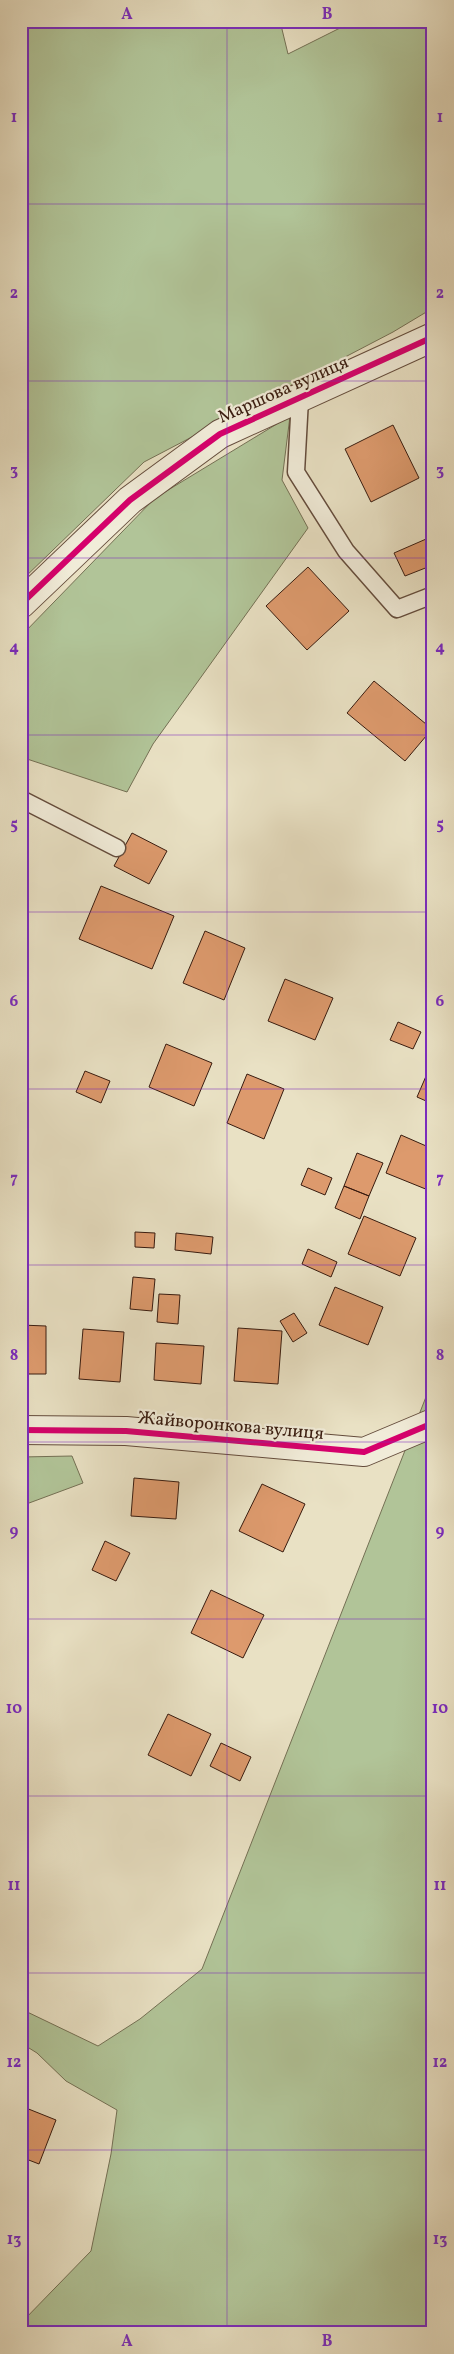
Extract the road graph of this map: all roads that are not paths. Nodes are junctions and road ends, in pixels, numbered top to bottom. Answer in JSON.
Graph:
{"nodes":[{"id":1,"x":433,"y":338,"type":"edge"},
{"id":2,"x":300,"y":399,"type":"junction"},
{"id":3,"x":433,"y":595,"type":"edge"},
{"id":4,"x":21,"y":604,"type":"edge"},
{"id":5,"x":21,"y":800,"type":"edge"},
{"id":6,"x":117,"y":848,"type":"dead end"},
{"id":7,"x":433,"y":1423,"type":"edge"},
{"id":8,"x":21,"y":1430,"type":"edge"}],
"edges":[{"from":1,"to":2,"type":"street","name":"Маршова вулиця"},
{"from":2,"to":3,"type":"lane"},
{"from":2,"to":4,"type":"street","name":"Маршова вулиця"},
{"from":5,"to":6,"type":"lane"},
{"from":7,"to":8,"type":"street","name":"Жайворонкова вулиця"}]}
